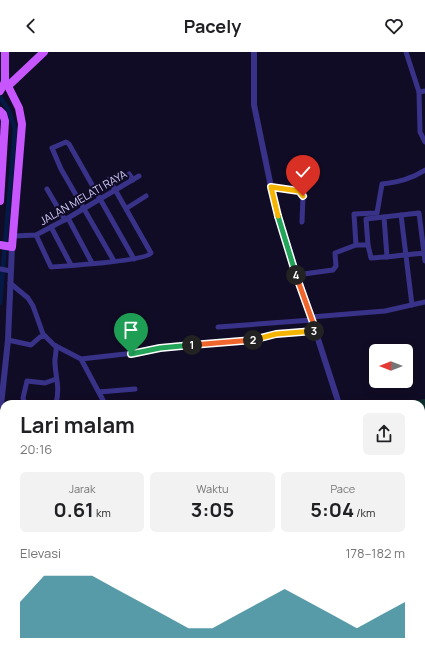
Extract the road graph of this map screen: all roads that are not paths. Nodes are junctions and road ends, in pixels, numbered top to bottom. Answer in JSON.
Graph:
{"nodes":[{"id":1,"x":5,"y":52,"type":"edge"},
{"id":2,"x":44,"y":52,"type":"edge"},
{"id":3,"x":254,"y":52,"type":"edge"},
{"id":4,"x":406,"y":52,"type":"edge"},
{"id":5,"x":3,"y":88,"type":"edge"},
{"id":6,"x":425,"y":91,"type":"edge"},
{"id":7,"x":419,"y":92,"type":"junction"},
{"id":8,"x":423,"y":107,"type":"edge"},
{"id":9,"x":0,"y":111,"type":"edge"},
{"id":10,"x":425,"y":142,"type":"edge"},
{"id":11,"x":425,"y":170,"type":"edge"},
{"id":12,"x":129,"y":174,"type":"dead end"},
{"id":13,"x":139,"y":176,"type":"dead end"},
{"id":14,"x":110,"y":179,"type":"dead end"},
{"id":15,"x":133,"y":180,"type":"junction"},
{"id":16,"x":271,"y":187,"type":"junction"},
{"id":17,"x":47,"y":189,"type":"dead end"},
{"id":18,"x":116,"y":191,"type":"junction"},
{"id":19,"x":146,"y":196,"type":"dead end"},
{"id":20,"x":100,"y":200,"type":"junction"},
{"id":21,"x":0,"y":201,"type":"edge"},
{"id":22,"x":127,"y":208,"type":"junction"},
{"id":23,"x":84,"y":209,"type":"junction"},
{"id":24,"x":401,"y":215,"type":"junction"},
{"id":25,"x":384,"y":217,"type":"junction"},
{"id":26,"x":66,"y":219,"type":"junction"},
{"id":27,"x":302,"y":222,"type":"dead end"},
{"id":28,"x":51,"y":227,"type":"junction"},
{"id":29,"x":36,"y":234,"type":"junction"},
{"id":30,"x":14,"y":236,"type":"junction"},
{"id":31,"x":0,"y":245,"type":"edge"},
{"id":32,"x":356,"y":245,"type":"junction"},
{"id":33,"x":368,"y":245,"type":"junction"},
{"id":34,"x":11,"y":246,"type":"junction"},
{"id":35,"x":424,"y":253,"type":"edge"},
{"id":36,"x":406,"y":255,"type":"junction"},
{"id":37,"x":387,"y":257,"type":"junction"},
{"id":38,"x":134,"y":259,"type":"junction"},
{"id":39,"x":425,"y":260,"type":"edge"},
{"id":40,"x":114,"y":261,"type":"junction"},
{"id":41,"x":92,"y":263,"type":"junction"},
{"id":42,"x":71,"y":265,"type":"junction"},
{"id":43,"x":0,"y":269,"type":"edge"},
{"id":44,"x":9,"y":270,"type":"junction"},
{"id":45,"x":296,"y":275,"type":"junction"},
{"id":46,"x":10,"y":283,"type":"junction"},
{"id":47,"x":425,"y":302,"type":"edge"},
{"id":48,"x":412,"y":305,"type":"junction"},
{"id":49,"x":311,"y":319,"type":"junction"},
{"id":50,"x":218,"y":328,"type":"dead end"},
{"id":51,"x":316,"y":331,"type":"junction"},
{"id":52,"x":45,"y":336,"type":"junction"},
{"id":53,"x":8,"y":340,"type":"junction"},
{"id":54,"x":56,"y":346,"type":"junction"},
{"id":55,"x":81,"y":359,"type":"junction"},
{"id":56,"x":56,"y":379,"type":"junction"},
{"id":57,"x":135,"y":389,"type":"dead end"},
{"id":58,"x":99,"y":392,"type":"junction"},
{"id":59,"x":2,"y":400,"type":"edge"},
{"id":60,"x":24,"y":400,"type":"edge"},
{"id":61,"x":57,"y":400,"type":"edge"},
{"id":62,"x":103,"y":400,"type":"edge"},
{"id":63,"x":338,"y":400,"type":"edge"}],
"edges":[{"from":1,"to":5,"type":"main road"},
{"from":2,"to":5,"type":"main road"},
{"from":3,"to":16,"type":"street"},
{"from":4,"to":7,"type":"street"},
{"from":5,"to":30,"type":"main road"},
{"from":6,"to":7,"type":"street"},
{"from":7,"to":8,"type":"street"},
{"from":8,"to":10,"type":"street"},
{"from":9,"to":21,"type":"main road"},
{"from":11,"to":32,"type":"street"},
{"from":12,"to":15,"type":"street"},
{"from":13,"to":15,"type":"street","name":"JALAN MELATI RAYA"},
{"from":14,"to":18,"type":"street"},
{"from":15,"to":18,"type":"street","name":"JALAN MELATI RAYA"},
{"from":16,"to":27,"type":"street"},
{"from":16,"to":45,"type":"street"},
{"from":17,"to":26,"type":"street"},
{"from":18,"to":20,"type":"street","name":"JALAN MELATI RAYA"},
{"from":18,"to":22,"type":"street"},
{"from":19,"to":22,"type":"street"},
{"from":20,"to":23,"type":"street","name":"JALAN MELATI RAYA"},
{"from":20,"to":23,"type":"street"},
{"from":20,"to":38,"type":"street"},
{"from":22,"to":38,"type":"street"},
{"from":23,"to":26,"type":"street","name":"JALAN MELATI RAYA"},
{"from":23,"to":40,"type":"street"},
{"from":24,"to":25,"type":"street"},
{"from":24,"to":35,"type":"street"},
{"from":24,"to":36,"type":"street"},
{"from":25,"to":33,"type":"street"},
{"from":25,"to":37,"type":"street"},
{"from":26,"to":28,"type":"street","name":"JALAN MELATI RAYA"},
{"from":26,"to":41,"type":"street"},
{"from":28,"to":29,"type":"street","name":"JALAN MELATI RAYA"},
{"from":28,"to":42,"type":"street"},
{"from":29,"to":30,"type":"street","name":"JALAN MELATI RAYA"},
{"from":29,"to":42,"type":"street"},
{"from":30,"to":34,"type":"main road"},
{"from":31,"to":34,"type":"main road"},
{"from":32,"to":33,"type":"street"},
{"from":32,"to":45,"type":"street"},
{"from":33,"to":37,"type":"street"},
{"from":34,"to":44,"type":"street"},
{"from":35,"to":36,"type":"street"},
{"from":35,"to":39,"type":"street"},
{"from":36,"to":37,"type":"street"},
{"from":36,"to":48,"type":"street"},
{"from":38,"to":40,"type":"street"},
{"from":40,"to":41,"type":"street"},
{"from":41,"to":42,"type":"street"},
{"from":43,"to":44,"type":"street"},
{"from":44,"to":46,"type":"street"},
{"from":45,"to":49,"type":"street"},
{"from":46,"to":52,"type":"street"},
{"from":46,"to":53,"type":"street"},
{"from":47,"to":48,"type":"street"},
{"from":48,"to":49,"type":"street"},
{"from":49,"to":50,"type":"street"},
{"from":49,"to":51,"type":"street"},
{"from":51,"to":55,"type":"street"},
{"from":51,"to":63,"type":"street"},
{"from":52,"to":53,"type":"street"},
{"from":52,"to":54,"type":"street"},
{"from":53,"to":59,"type":"street"},
{"from":54,"to":55,"type":"street"},
{"from":54,"to":56,"type":"street"},
{"from":55,"to":58,"type":"street"},
{"from":56,"to":60,"type":"street"},
{"from":56,"to":61,"type":"street"},
{"from":57,"to":58,"type":"street"},
{"from":58,"to":62,"type":"street"}]}
